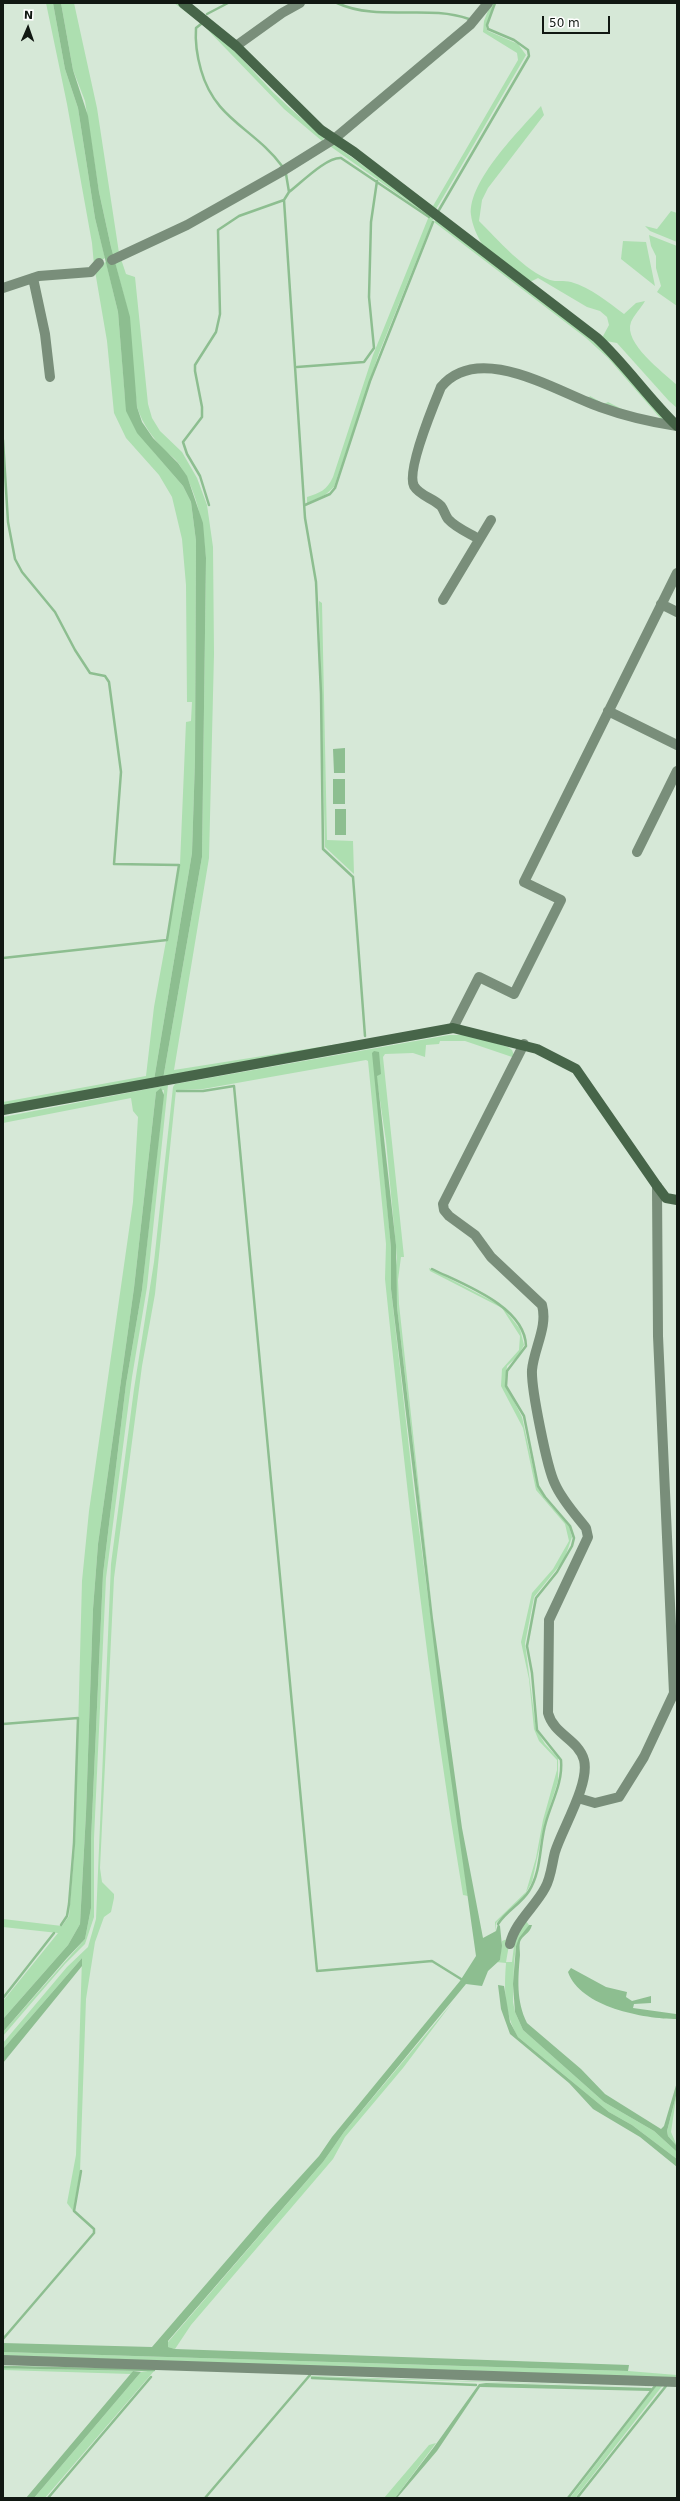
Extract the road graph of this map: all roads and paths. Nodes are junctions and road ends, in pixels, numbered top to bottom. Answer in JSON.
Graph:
{"nodes":[{"id":1,"x":183,"y":3,"type":"edge"},
{"id":2,"x":300,"y":3,"type":"edge"},
{"id":3,"x":488,"y":3,"type":"edge"},
{"id":4,"x":236,"y":46,"type":"junction"},
{"id":5,"x":334,"y":138,"type":"junction"},
{"id":6,"x":112,"y":260,"type":"dead end"},
{"id":7,"x":99,"y":262,"type":"dead end"},
{"id":8,"x":33,"y":278,"type":"junction"},
{"id":9,"x":3,"y":288,"type":"edge"},
{"id":10,"x":50,"y":377,"type":"dead end"},
{"id":11,"x":677,"y":426,"type":"edge"},
{"id":12,"x":491,"y":520,"type":"dead end"},
{"id":13,"x":479,"y":539,"type":"junction"},
{"id":14,"x":677,"y":572,"type":"edge"},
{"id":15,"x":443,"y":600,"type":"dead end"},
{"id":16,"x":661,"y":604,"type":"junction"},
{"id":17,"x":677,"y":612,"type":"edge"},
{"id":18,"x":608,"y":711,"type":"junction"},
{"id":19,"x":677,"y":745,"type":"edge"},
{"id":20,"x":677,"y":771,"type":"edge"},
{"id":21,"x":637,"y":852,"type":"dead end"},
{"id":22,"x":453,"y":1028,"type":"junction"},
{"id":23,"x":524,"y":1044,"type":"junction"},
{"id":24,"x":3,"y":1110,"type":"edge"},
{"id":25,"x":657,"y":1186,"type":"junction"},
{"id":26,"x":677,"y":1200,"type":"edge"},
{"id":27,"x":578,"y":1798,"type":"junction"},
{"id":28,"x":510,"y":1944,"type":"dead end"},
{"id":29,"x":3,"y":2360,"type":"edge"},
{"id":30,"x":677,"y":2382,"type":"edge"}],
"edges":[{"from":1,"to":4,"type":"street"},
{"from":2,"to":4,"type":"street"},
{"from":3,"to":5,"type":"street"},
{"from":4,"to":5,"type":"street"},
{"from":5,"to":6,"type":"street"},
{"from":5,"to":11,"type":"street"},
{"from":7,"to":8,"type":"street"},
{"from":8,"to":9,"type":"street"},
{"from":8,"to":10,"type":"street"},
{"from":11,"to":13,"type":"street"},
{"from":12,"to":13,"type":"street"},
{"from":13,"to":15,"type":"street"},
{"from":14,"to":16,"type":"street"},
{"from":16,"to":17,"type":"street"},
{"from":16,"to":18,"type":"street"},
{"from":18,"to":19,"type":"street"},
{"from":18,"to":22,"type":"street"},
{"from":20,"to":21,"type":"street"},
{"from":22,"to":23,"type":"street"},
{"from":22,"to":24,"type":"street"},
{"from":23,"to":25,"type":"street"},
{"from":23,"to":27,"type":"street"},
{"from":25,"to":26,"type":"street"},
{"from":25,"to":27,"type":"street"},
{"from":27,"to":28,"type":"street"},
{"from":29,"to":30,"type":"street"}]}
